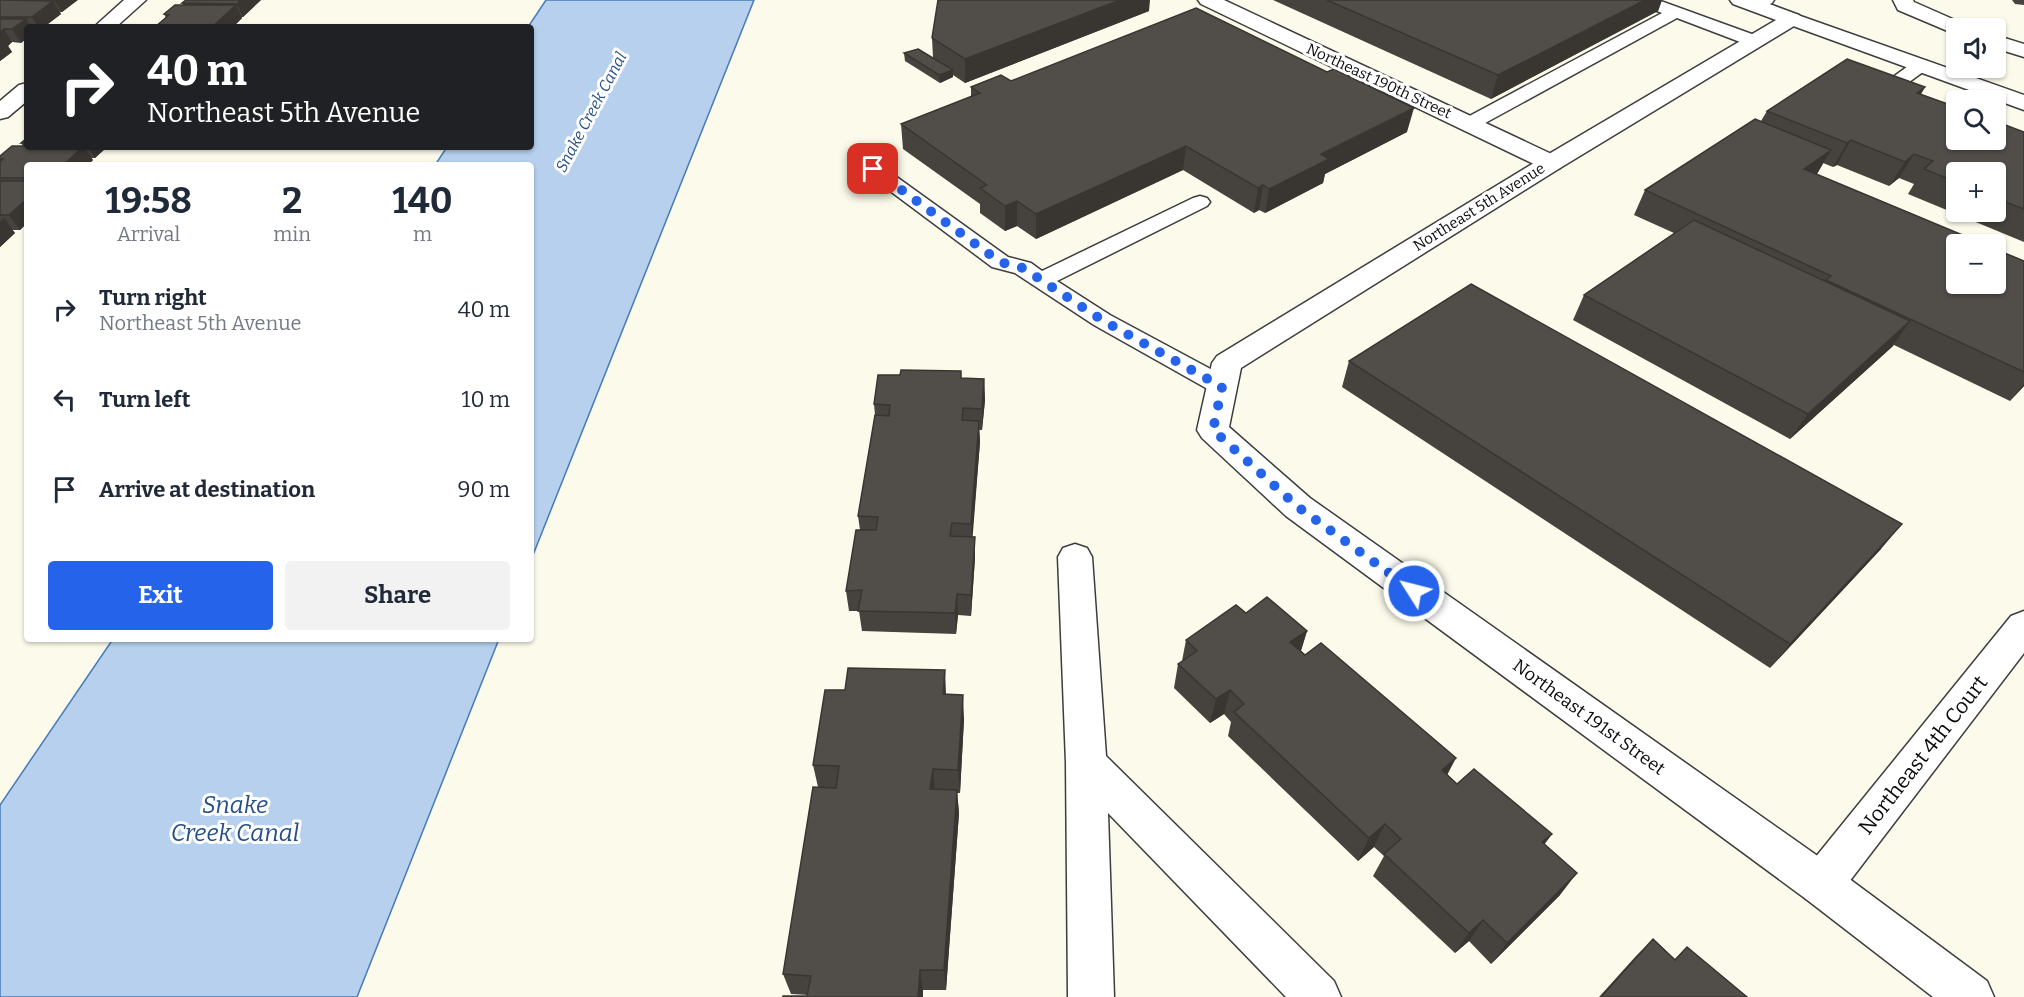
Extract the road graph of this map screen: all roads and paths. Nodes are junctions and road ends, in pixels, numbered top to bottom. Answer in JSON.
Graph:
{"nodes":[{"id":1,"x":136,"y":0,"type":"edge"},
{"id":2,"x":1208,"y":0,"type":"edge"},
{"id":3,"x":1643,"y":0,"type":"edge"},
{"id":4,"x":1903,"y":0,"type":"edge"},
{"id":5,"x":1754,"y":2,"type":"edge"},
{"id":6,"x":1676,"y":12,"type":"junction"},
{"id":7,"x":1792,"y":19,"type":"junction"},
{"id":8,"x":1946,"y":23,"type":"edge"},
{"id":9,"x":108,"y":24,"type":"edge"},
{"id":10,"x":1754,"y":41,"type":"junction"},
{"id":11,"x":2006,"y":45,"type":"edge"},
{"id":12,"x":2024,"y":51,"type":"edge"},
{"id":13,"x":1921,"y":65,"type":"junction"},
{"id":14,"x":1973,"y":90,"type":"edge"},
{"id":15,"x":24,"y":92,"type":"edge"},
{"id":16,"x":1884,"y":92,"type":"edge"},
{"id":17,"x":2006,"y":100,"type":"edge"},
{"id":18,"x":2024,"y":103,"type":"edge"},
{"id":19,"x":0,"y":112,"type":"edge"},
{"id":20,"x":1469,"y":124,"type":"junction"},
{"id":21,"x":1551,"y":163,"type":"junction"},
{"id":22,"x":873,"y":169,"type":"dead end"},
{"id":23,"x":1200,"y":202,"type":"dead end"},
{"id":24,"x":1041,"y":280,"type":"junction"},
{"id":25,"x":1222,"y":387,"type":"junction"},
{"id":26,"x":1213,"y":430,"type":"joint"},
{"id":27,"x":1075,"y":556,"type":"dead end"},
{"id":28,"x":2019,"y":642,"type":"edge"},
{"id":29,"x":1086,"y":763,"type":"junction"},
{"id":30,"x":1821,"y":884,"type":"junction"},
{"id":31,"x":1091,"y":997,"type":"edge"},
{"id":32,"x":1318,"y":997,"type":"edge"},
{"id":33,"x":1971,"y":997,"type":"edge"}],
"edges":[{"from":1,"to":9,"type":"street"},
{"from":2,"to":20,"type":"street","name":"Northeast 190th Street"},
{"from":3,"to":6,"type":"lane"},
{"from":4,"to":8,"type":"street"},
{"from":5,"to":7,"type":"street"},
{"from":6,"to":10,"type":"lane"},
{"from":6,"to":20,"type":"lane"},
{"from":7,"to":10,"type":"street","name":"Northeast 5th Avenue"},
{"from":7,"to":13,"type":"street"},
{"from":10,"to":21,"type":"street","name":"Northeast 5th Avenue"},
{"from":11,"to":12,"type":"street"},
{"from":13,"to":14,"type":"street"},
{"from":13,"to":16,"type":"lane"},
{"from":15,"to":19,"type":"street"},
{"from":17,"to":18,"type":"street"},
{"from":20,"to":21,"type":"street","name":"Northeast 190th Street"},
{"from":21,"to":25,"type":"street","name":"Northeast 5th Avenue"},
{"from":22,"to":24,"type":"lane"},
{"from":23,"to":24,"type":"lane"},
{"from":24,"to":25,"type":"lane"},
{"from":25,"to":26,"type":"street","name":"Northeast 5th Avenue"},
{"from":26,"to":30,"type":"street","name":"Northeast 191st Street"},
{"from":27,"to":29,"type":"street"},
{"from":28,"to":30,"type":"street","name":"Northeast 4th Court"},
{"from":29,"to":31,"type":"street"},
{"from":29,"to":32,"type":"street"},
{"from":30,"to":33,"type":"street","name":"Northeast 191st Street"}]}
